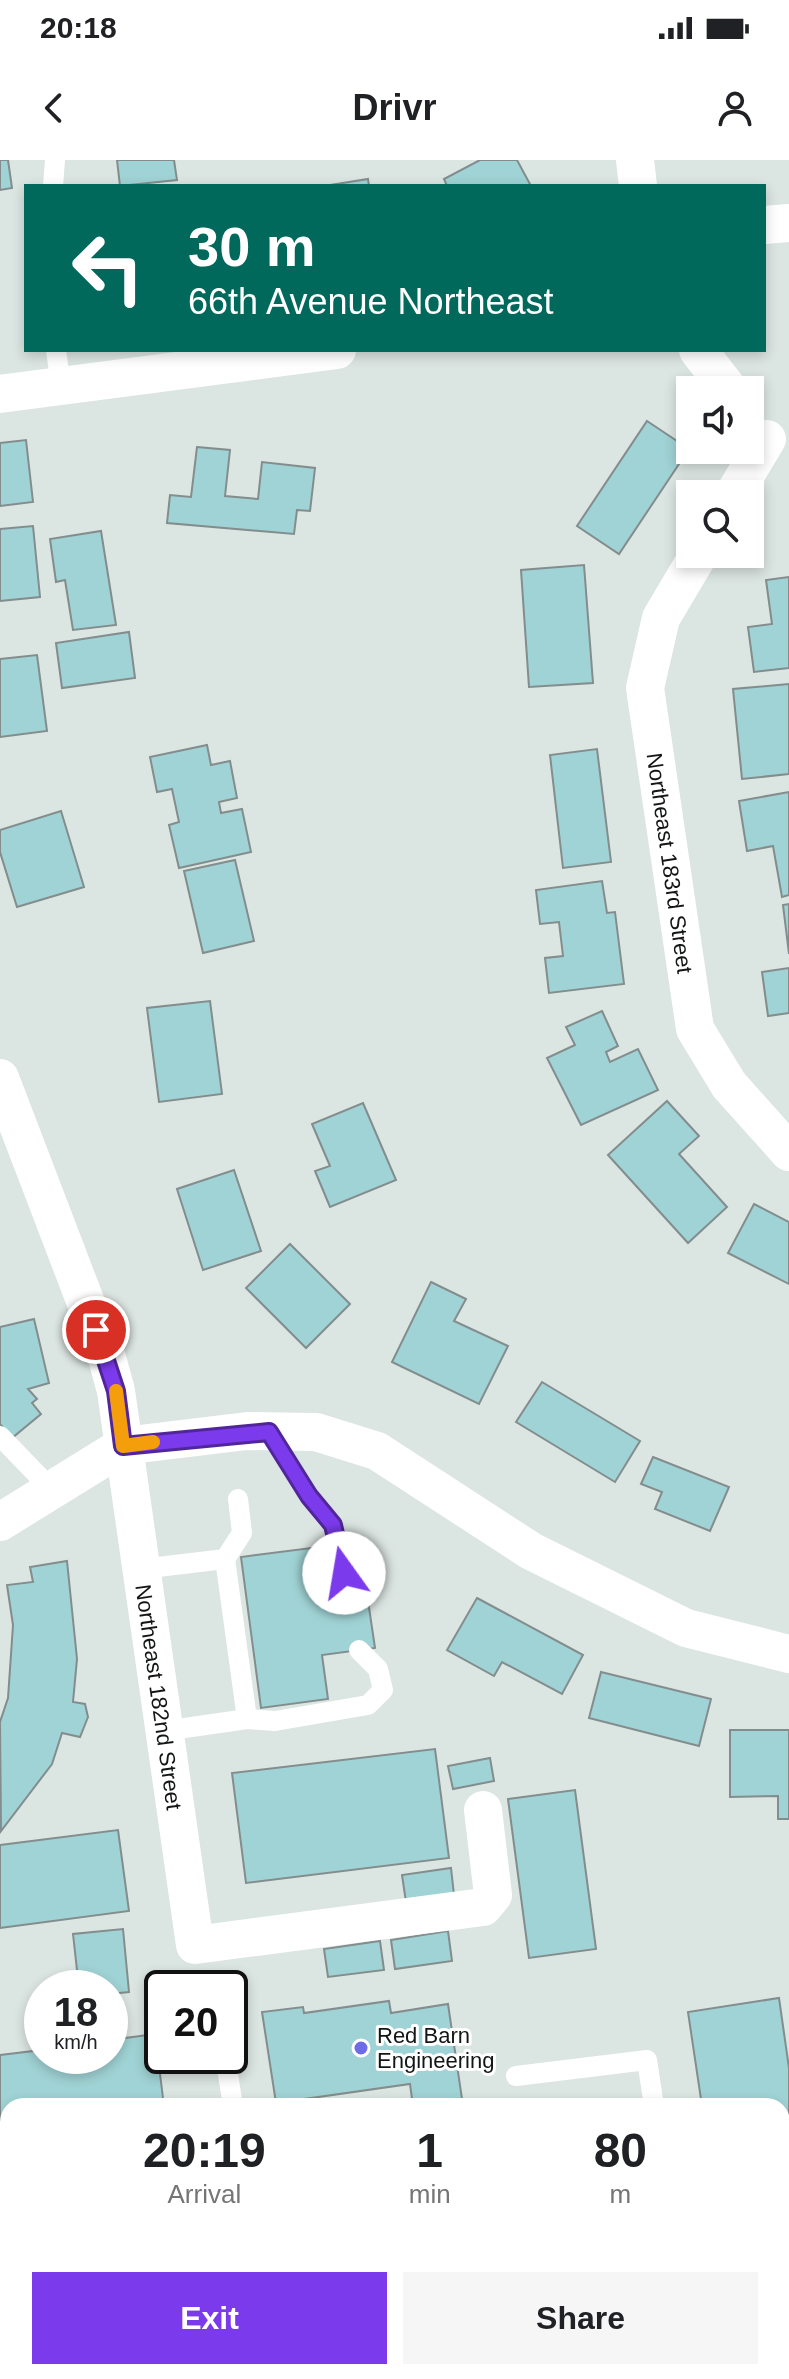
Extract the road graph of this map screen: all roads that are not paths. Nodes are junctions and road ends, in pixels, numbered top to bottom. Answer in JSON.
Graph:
{"nodes":[{"id":1,"x":55,"y":160,"type":"edge"},
{"id":2,"x":635,"y":160,"type":"edge"},
{"id":3,"x":53,"y":184,"type":"edge"},
{"id":4,"x":638,"y":184,"type":"edge"},
{"id":5,"x":789,"y":223,"type":"edge"},
{"id":6,"x":766,"y":225,"type":"edge"},
{"id":7,"x":306,"y":352,"type":"edge"},
{"id":8,"x":700,"y":352,"type":"edge"},
{"id":9,"x":58,"y":368,"type":"edge"},
{"id":10,"x":718,"y":376,"type":"edge"},
{"id":11,"x":0,"y":394,"type":"edge"},
{"id":12,"x":769,"y":437,"type":"edge"},
{"id":13,"x":743,"y":480,"type":"edge"},
{"id":14,"x":691,"y":568,"type":"edge"},
{"id":15,"x":0,"y":1078,"type":"edge"},
{"id":16,"x":789,"y":1152,"type":"edge"},
{"id":17,"x":269,"y":1432,"type":"junction"},
{"id":18,"x":0,"y":1436,"type":"edge"},
{"id":19,"x":123,"y":1446,"type":"junction"},
{"id":20,"x":52,"y":1490,"type":"junction"},
{"id":21,"x":238,"y":1499,"type":"dead end"},
{"id":22,"x":0,"y":1522,"type":"edge"},
{"id":23,"x":225,"y":1559,"type":"junction"},
{"id":24,"x":141,"y":1569,"type":"junction"},
{"id":25,"x":349,"y":1596,"type":"dead end"},
{"id":26,"x":359,"y":1650,"type":"dead end"},
{"id":27,"x":789,"y":1654,"type":"edge"},
{"id":28,"x":247,"y":1719,"type":"junction"},
{"id":29,"x":164,"y":1731,"type":"junction"},
{"id":30,"x":483,"y":1810,"type":"dead end"},
{"id":31,"x":228,"y":2074,"type":"edge"},
{"id":32,"x":516,"y":2076,"type":"dead end"},
{"id":33,"x":232,"y":2098,"type":"edge"},
{"id":34,"x":653,"y":2098,"type":"edge"}],
"edges":[{"from":1,"to":3,"type":"lane"},
{"from":2,"to":4,"type":"street"},
{"from":5,"to":6,"type":"street"},
{"from":7,"to":9,"type":"street"},
{"from":8,"to":10,"type":"street"},
{"from":9,"to":11,"type":"street"},
{"from":12,"to":13,"type":"street"},
{"from":14,"to":16,"type":"street","name":"Northeast 183rd Street"},
{"from":15,"to":19,"type":"street","name":"Northeast 182nd Street"},
{"from":17,"to":19,"type":"street"},
{"from":17,"to":25,"type":"lane"},
{"from":17,"to":27,"type":"street"},
{"from":18,"to":20,"type":"lane"},
{"from":19,"to":20,"type":"street"},
{"from":19,"to":24,"type":"street","name":"Northeast 182nd Street"},
{"from":20,"to":22,"type":"street"},
{"from":21,"to":23,"type":"lane"},
{"from":23,"to":24,"type":"lane"},
{"from":23,"to":28,"type":"lane"},
{"from":24,"to":29,"type":"street","name":"Northeast 182nd Street"},
{"from":26,"to":28,"type":"lane"},
{"from":28,"to":29,"type":"lane"},
{"from":29,"to":30,"type":"street","name":"Northeast 182nd Street"},
{"from":31,"to":33,"type":"lane"},
{"from":32,"to":34,"type":"lane"}]}
